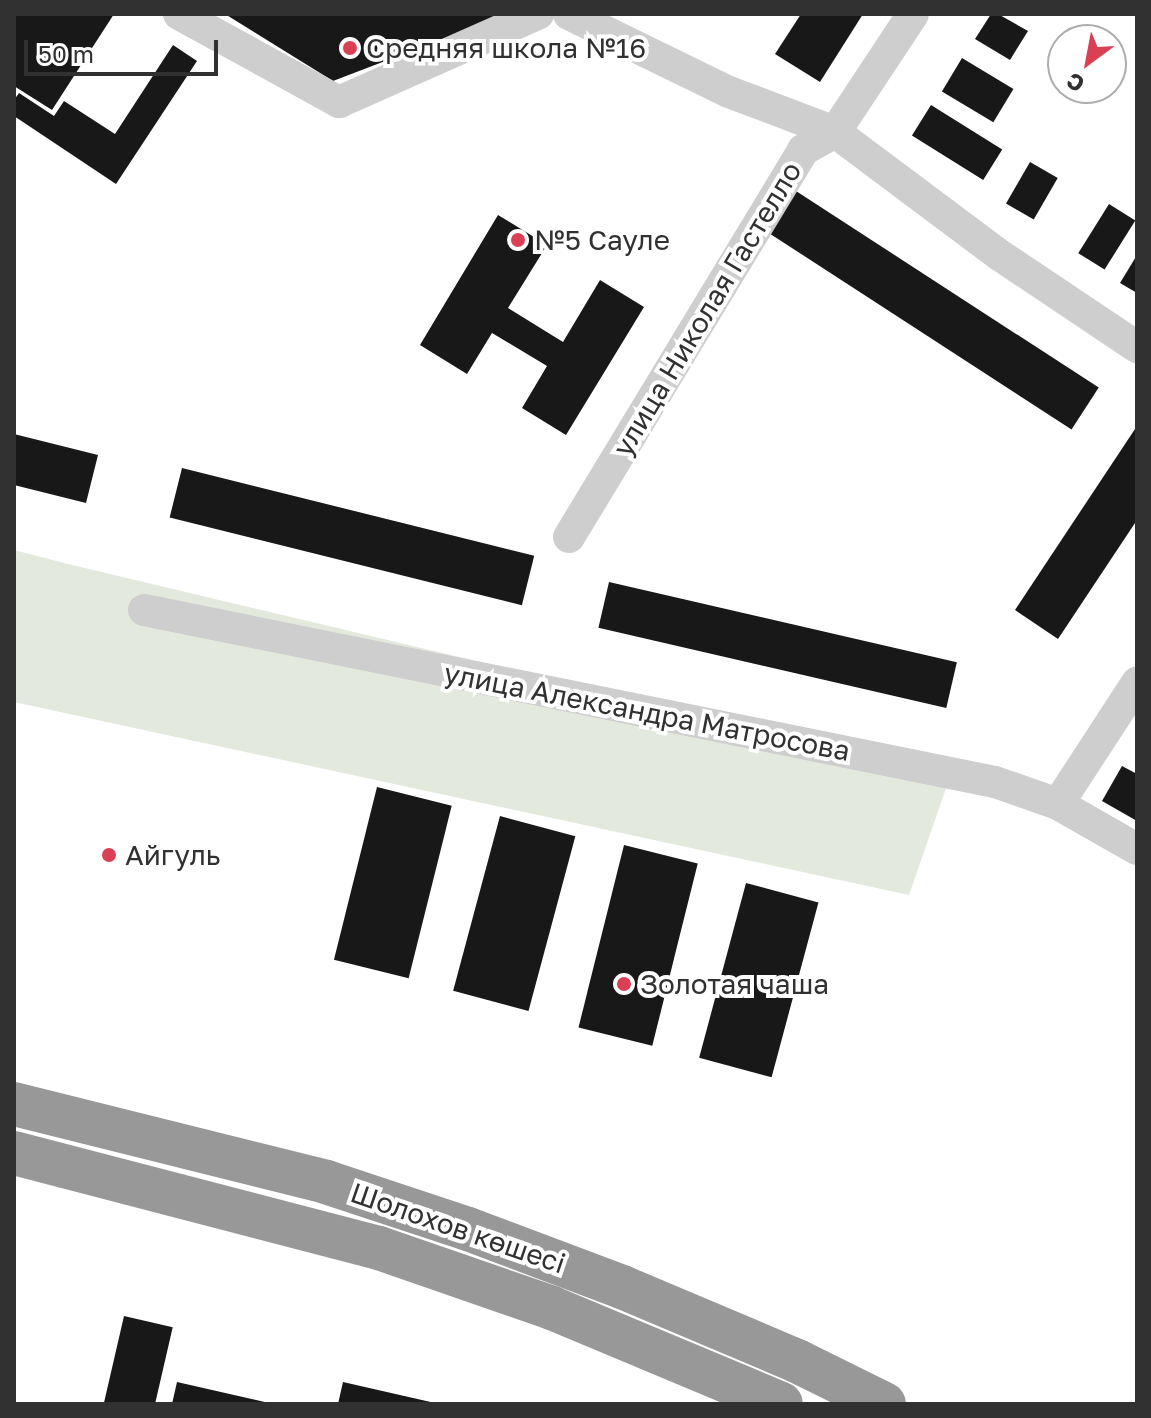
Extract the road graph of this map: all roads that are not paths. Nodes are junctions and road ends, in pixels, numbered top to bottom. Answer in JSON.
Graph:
{"nodes":[{"id":1,"x":179,"y":14,"type":"edge"},
{"id":2,"x":538,"y":14,"type":"edge"},
{"id":3,"x":569,"y":14,"type":"edge"},
{"id":4,"x":913,"y":14,"type":"edge"},
{"id":5,"x":835,"y":132,"type":"junction"},
{"id":6,"x":1137,"y":347,"type":"edge"},
{"id":7,"x":569,"y":537,"type":"dead end"},
{"id":8,"x":144,"y":610,"type":"dead end"},
{"id":9,"x":1137,"y":683,"type":"edge"},
{"id":10,"x":1058,"y":804,"type":"junction"},
{"id":11,"x":1137,"y":849,"type":"edge"},
{"id":12,"x":14,"y":1104,"type":"edge"},
{"id":13,"x":14,"y":1153,"type":"edge"},
{"id":14,"x":781,"y":1404,"type":"edge"},
{"id":15,"x":884,"y":1404,"type":"edge"}],
"edges":[{"from":1,"to":2,"type":"street"},
{"from":3,"to":5,"type":"street"},
{"from":4,"to":5,"type":"street","name":"улица Николая Гастелло"},
{"from":5,"to":6,"type":"street"},
{"from":5,"to":7,"type":"street","name":"улица Николая Гастелло"},
{"from":8,"to":10,"type":"street","name":"улица Александра Матросова"},
{"from":9,"to":10,"type":"street"},
{"from":10,"to":11,"type":"street","name":"улица Александра Матросова"},
{"from":12,"to":15,"type":"highway","name":"Шолохов көшесі"},
{"from":13,"to":14,"type":"highway","name":"Шолохов көшесі"}]}
